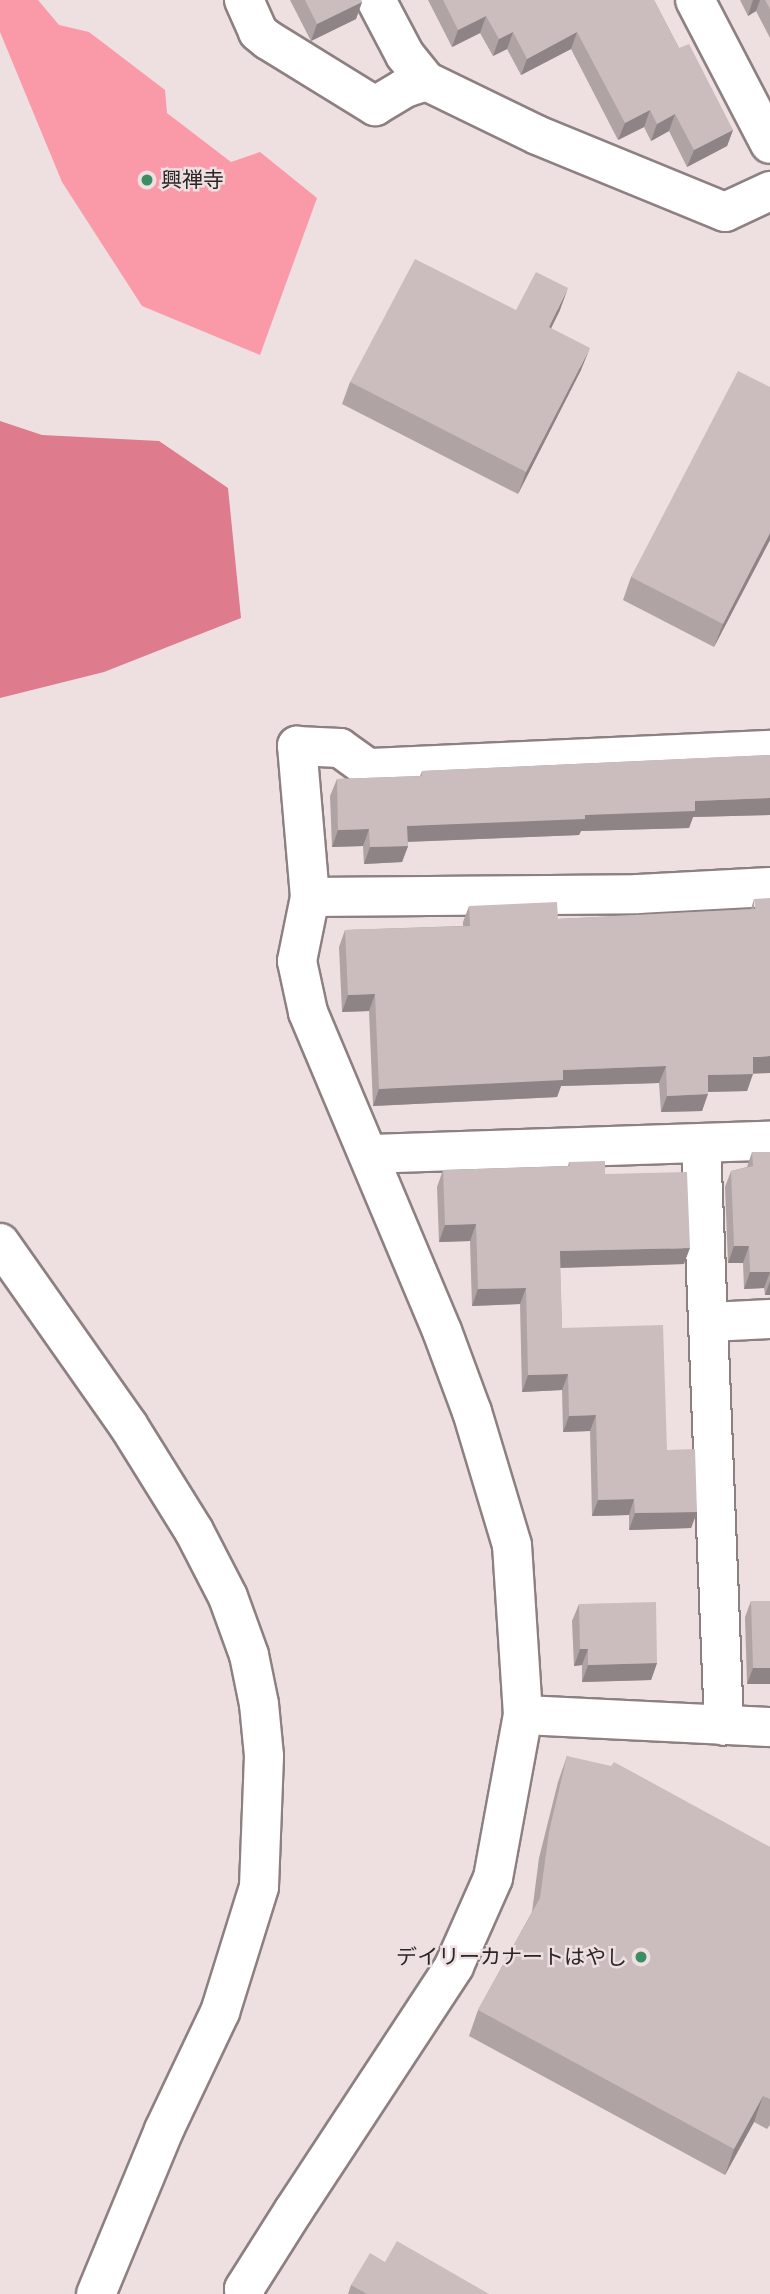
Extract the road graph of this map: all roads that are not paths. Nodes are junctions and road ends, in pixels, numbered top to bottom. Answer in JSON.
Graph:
{"nodes":[{"id":1,"x":244,"y":0,"type":"edge"},
{"id":2,"x":376,"y":0,"type":"edge"},
{"id":3,"x":695,"y":0,"type":"edge"},
{"id":4,"x":426,"y":81,"type":"junction"},
{"id":5,"x":770,"y":144,"type":"edge"},
{"id":6,"x":770,"y":191,"type":"edge"},
{"id":7,"x":770,"y":750,"type":"edge"},
{"id":8,"x":770,"y":887,"type":"edge"},
{"id":9,"x":310,"y":897,"type":"junction"},
{"id":10,"x":770,"y":1141,"type":"edge"},
{"id":11,"x":701,"y":1145,"type":"junction"},
{"id":12,"x":369,"y":1154,"type":"junction"},
{"id":13,"x":0,"y":1242,"type":"edge"},
{"id":14,"x":770,"y":1319,"type":"edge"},
{"id":15,"x":710,"y":1322,"type":"junction"},
{"id":16,"x":523,"y":1716,"type":"junction"},
{"id":17,"x":724,"y":1726,"type":"junction"},
{"id":18,"x":770,"y":1727,"type":"edge"},
{"id":19,"x":96,"y":2294,"type":"edge"},
{"id":20,"x":245,"y":2294,"type":"edge"}],
"edges":[{"from":1,"to":4,"type":"street"},
{"from":2,"to":4,"type":"street"},
{"from":3,"to":5,"type":"street"},
{"from":4,"to":6,"type":"street"},
{"from":7,"to":9,"type":"street"},
{"from":8,"to":9,"type":"street"},
{"from":9,"to":12,"type":"street"},
{"from":10,"to":11,"type":"street"},
{"from":11,"to":12,"type":"street"},
{"from":11,"to":15,"type":"street"},
{"from":12,"to":16,"type":"street"},
{"from":13,"to":19,"type":"street"},
{"from":14,"to":15,"type":"street"},
{"from":15,"to":17,"type":"street"},
{"from":16,"to":17,"type":"street"},
{"from":16,"to":20,"type":"street"},
{"from":17,"to":18,"type":"street"}]}
